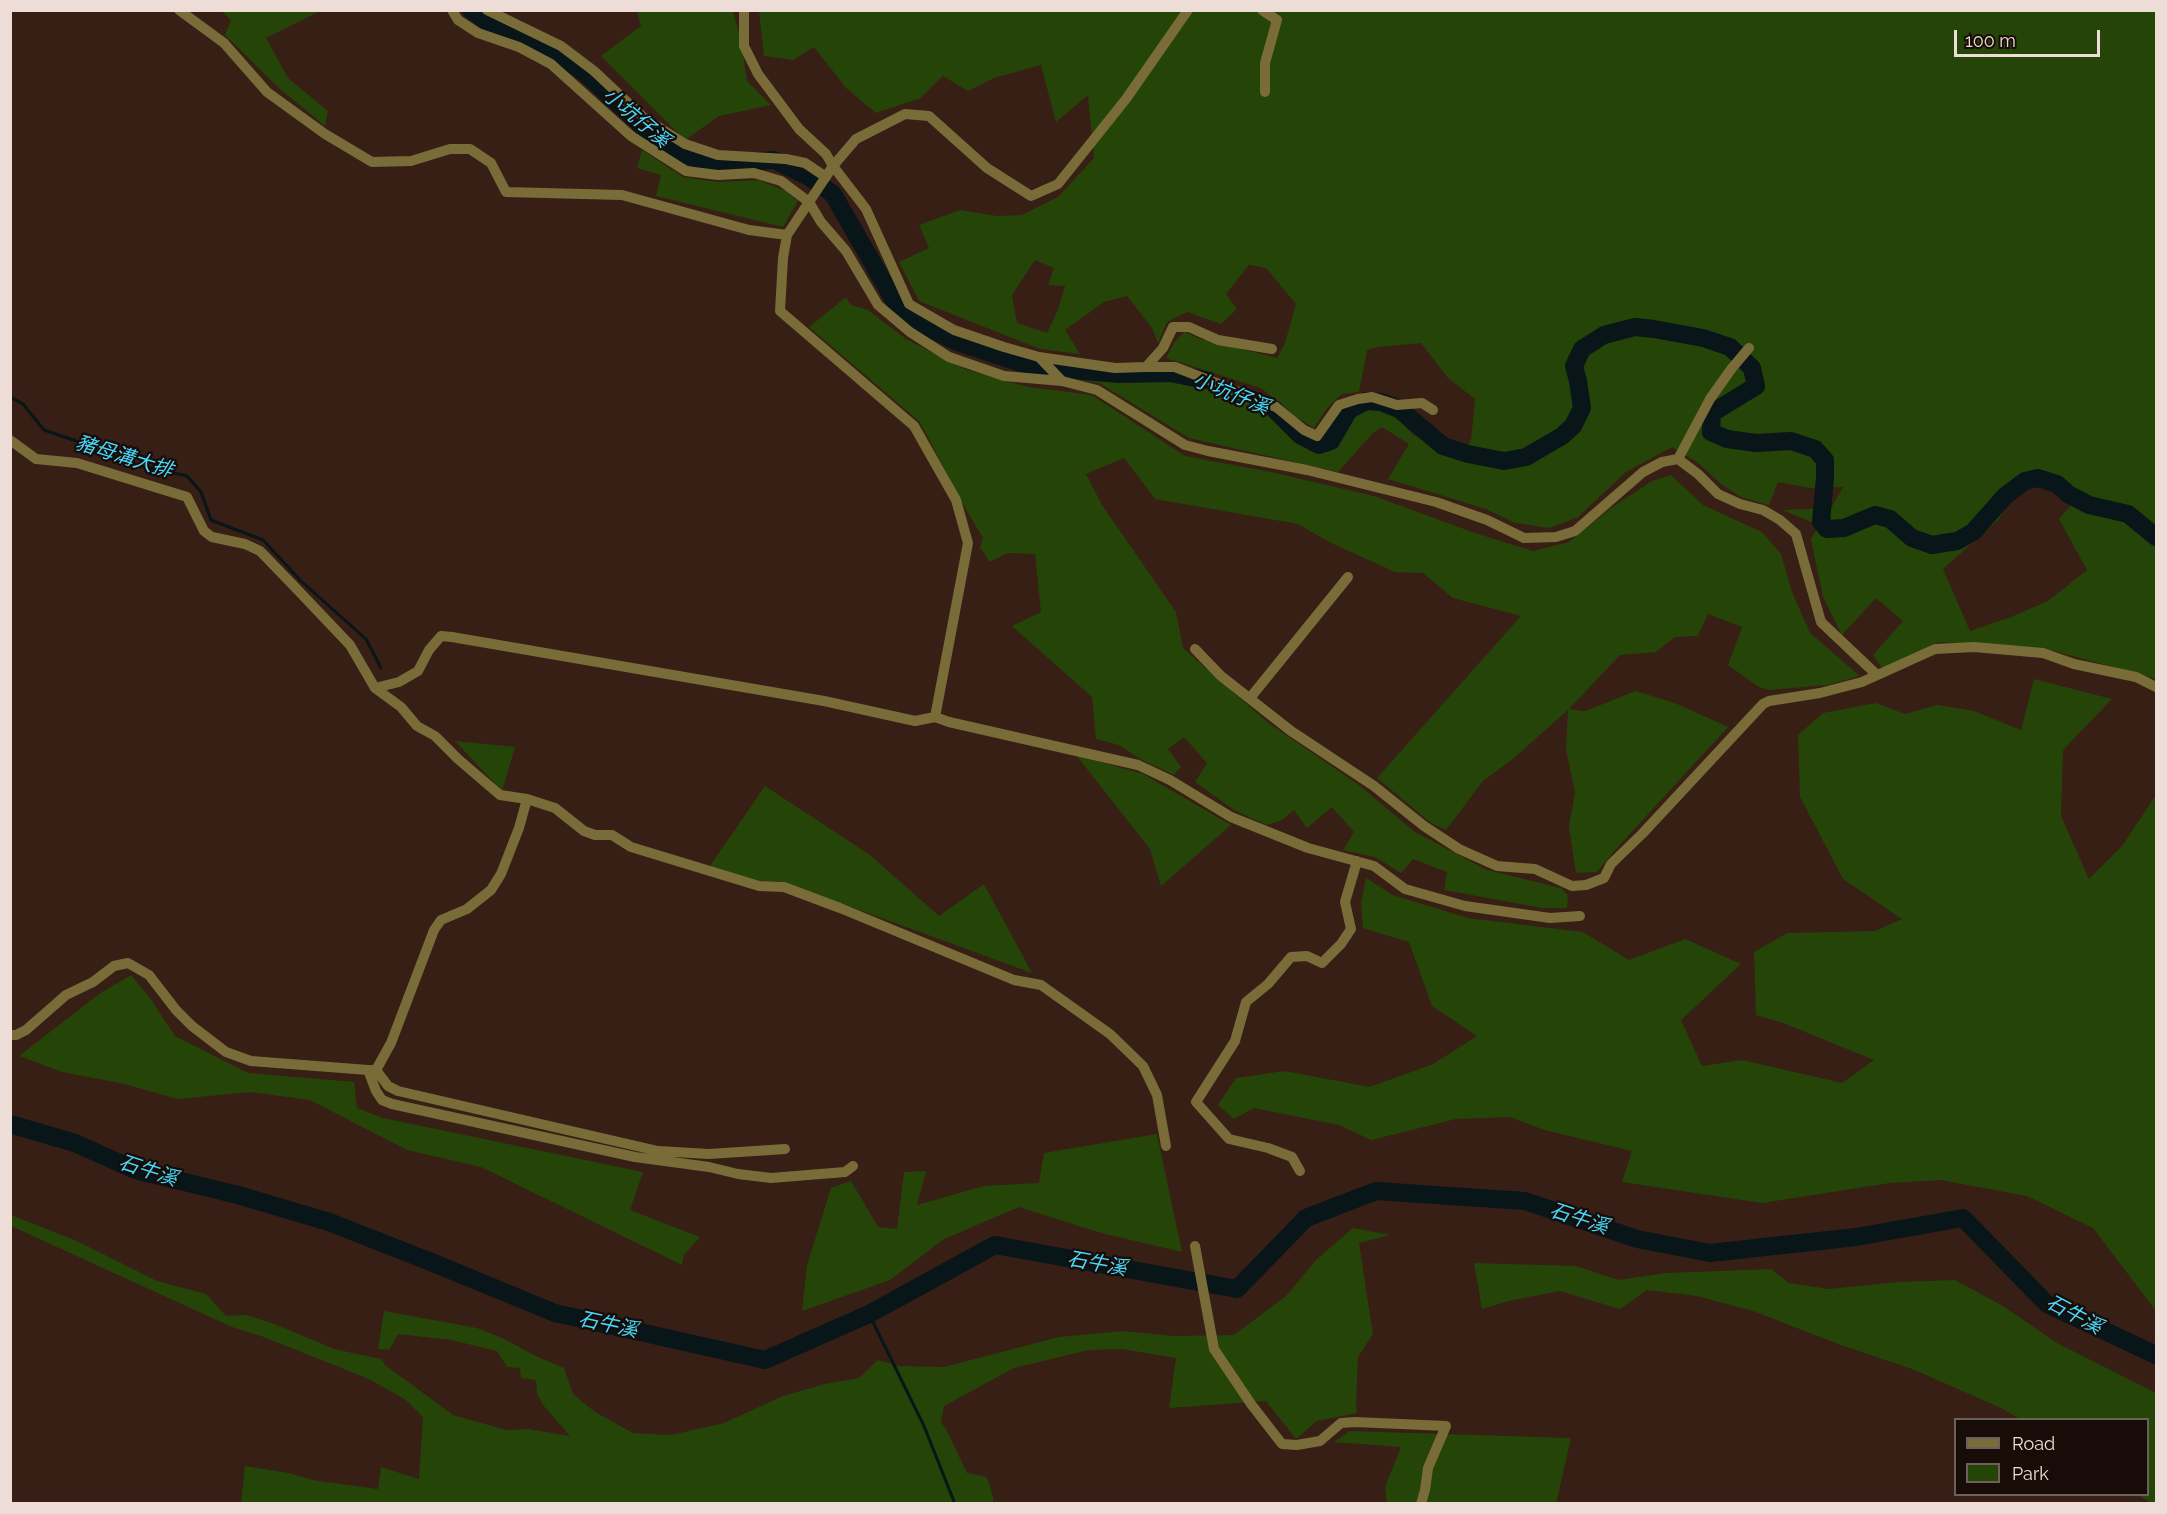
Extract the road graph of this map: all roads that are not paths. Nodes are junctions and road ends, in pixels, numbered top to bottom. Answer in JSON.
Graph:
{"nodes":[{"id":1,"x":179,"y":10,"type":"edge"},
{"id":2,"x":452,"y":10,"type":"edge"},
{"id":3,"x":487,"y":10,"type":"edge"},
{"id":4,"x":744,"y":10,"type":"edge"},
{"id":5,"x":1188,"y":10,"type":"edge"},
{"id":6,"x":1262,"y":10,"type":"edge"},
{"id":7,"x":1265,"y":92,"type":"dead end"},
{"id":8,"x":833,"y":166,"type":"junction"},
{"id":9,"x":826,"y":177,"type":"junction"},
{"id":10,"x":809,"y":202,"type":"junction"},
{"id":11,"x":787,"y":235,"type":"junction"},
{"id":12,"x":1272,"y":349,"type":"dead end"},
{"id":13,"x":1747,"y":350,"type":"dead end"},
{"id":14,"x":1040,"y":357,"type":"junction"},
{"id":15,"x":1146,"y":367,"type":"junction"},
{"id":16,"x":1062,"y":381,"type":"junction"},
{"id":17,"x":1434,"y":410,"type":"dead end"},
{"id":18,"x":10,"y":440,"type":"edge"},
{"id":19,"x":1677,"y":459,"type":"junction"},
{"id":20,"x":1348,"y":577,"type":"dead end"},
{"id":21,"x":1195,"y":649,"type":"dead end"},
{"id":22,"x":1877,"y":675,"type":"junction"},
{"id":23,"x":2157,"y":687,"type":"edge"},
{"id":24,"x":375,"y":688,"type":"junction"},
{"id":25,"x":1250,"y":698,"type":"junction"},
{"id":26,"x":935,"y":717,"type":"junction"},
{"id":27,"x":527,"y":799,"type":"junction"},
{"id":28,"x":1357,"y":861,"type":"junction"},
{"id":29,"x":1580,"y":916,"type":"dead end"},
{"id":30,"x":10,"y":1035,"type":"edge"},
{"id":31,"x":372,"y":1070,"type":"junction"},
{"id":32,"x":1166,"y":1146,"type":"dead end"},
{"id":33,"x":785,"y":1149,"type":"dead end"},
{"id":34,"x":853,"y":1166,"type":"dead end"},
{"id":35,"x":1300,"y":1171,"type":"dead end"},
{"id":36,"x":1195,"y":1246,"type":"dead end"},
{"id":37,"x":1421,"y":1503,"type":"edge"}],
"edges":[{"from":1,"to":11,"type":"street"},
{"from":2,"to":10,"type":"street"},
{"from":3,"to":9,"type":"street"},
{"from":4,"to":8,"type":"street"},
{"from":5,"to":8,"type":"street"},
{"from":6,"to":7,"type":"street"},
{"from":8,"to":9,"type":"street"},
{"from":8,"to":14,"type":"street"},
{"from":9,"to":10,"type":"street"},
{"from":10,"to":11,"type":"street"},
{"from":10,"to":16,"type":"street"},
{"from":11,"to":26,"type":"street"},
{"from":12,"to":15,"type":"street"},
{"from":13,"to":19,"type":"street"},
{"from":14,"to":15,"type":"street"},
{"from":14,"to":16,"type":"street"},
{"from":15,"to":17,"type":"street"},
{"from":16,"to":19,"type":"street"},
{"from":18,"to":24,"type":"street"},
{"from":19,"to":22,"type":"street"},
{"from":20,"to":25,"type":"street"},
{"from":21,"to":25,"type":"street"},
{"from":22,"to":23,"type":"street"},
{"from":22,"to":25,"type":"street"},
{"from":24,"to":26,"type":"street"},
{"from":24,"to":27,"type":"street"},
{"from":26,"to":28,"type":"street"},
{"from":27,"to":31,"type":"street"},
{"from":27,"to":32,"type":"street"},
{"from":28,"to":29,"type":"street"},
{"from":28,"to":35,"type":"street"},
{"from":30,"to":31,"type":"street"},
{"from":31,"to":33,"type":"street"},
{"from":31,"to":34,"type":"street"},
{"from":36,"to":37,"type":"street"}]}
